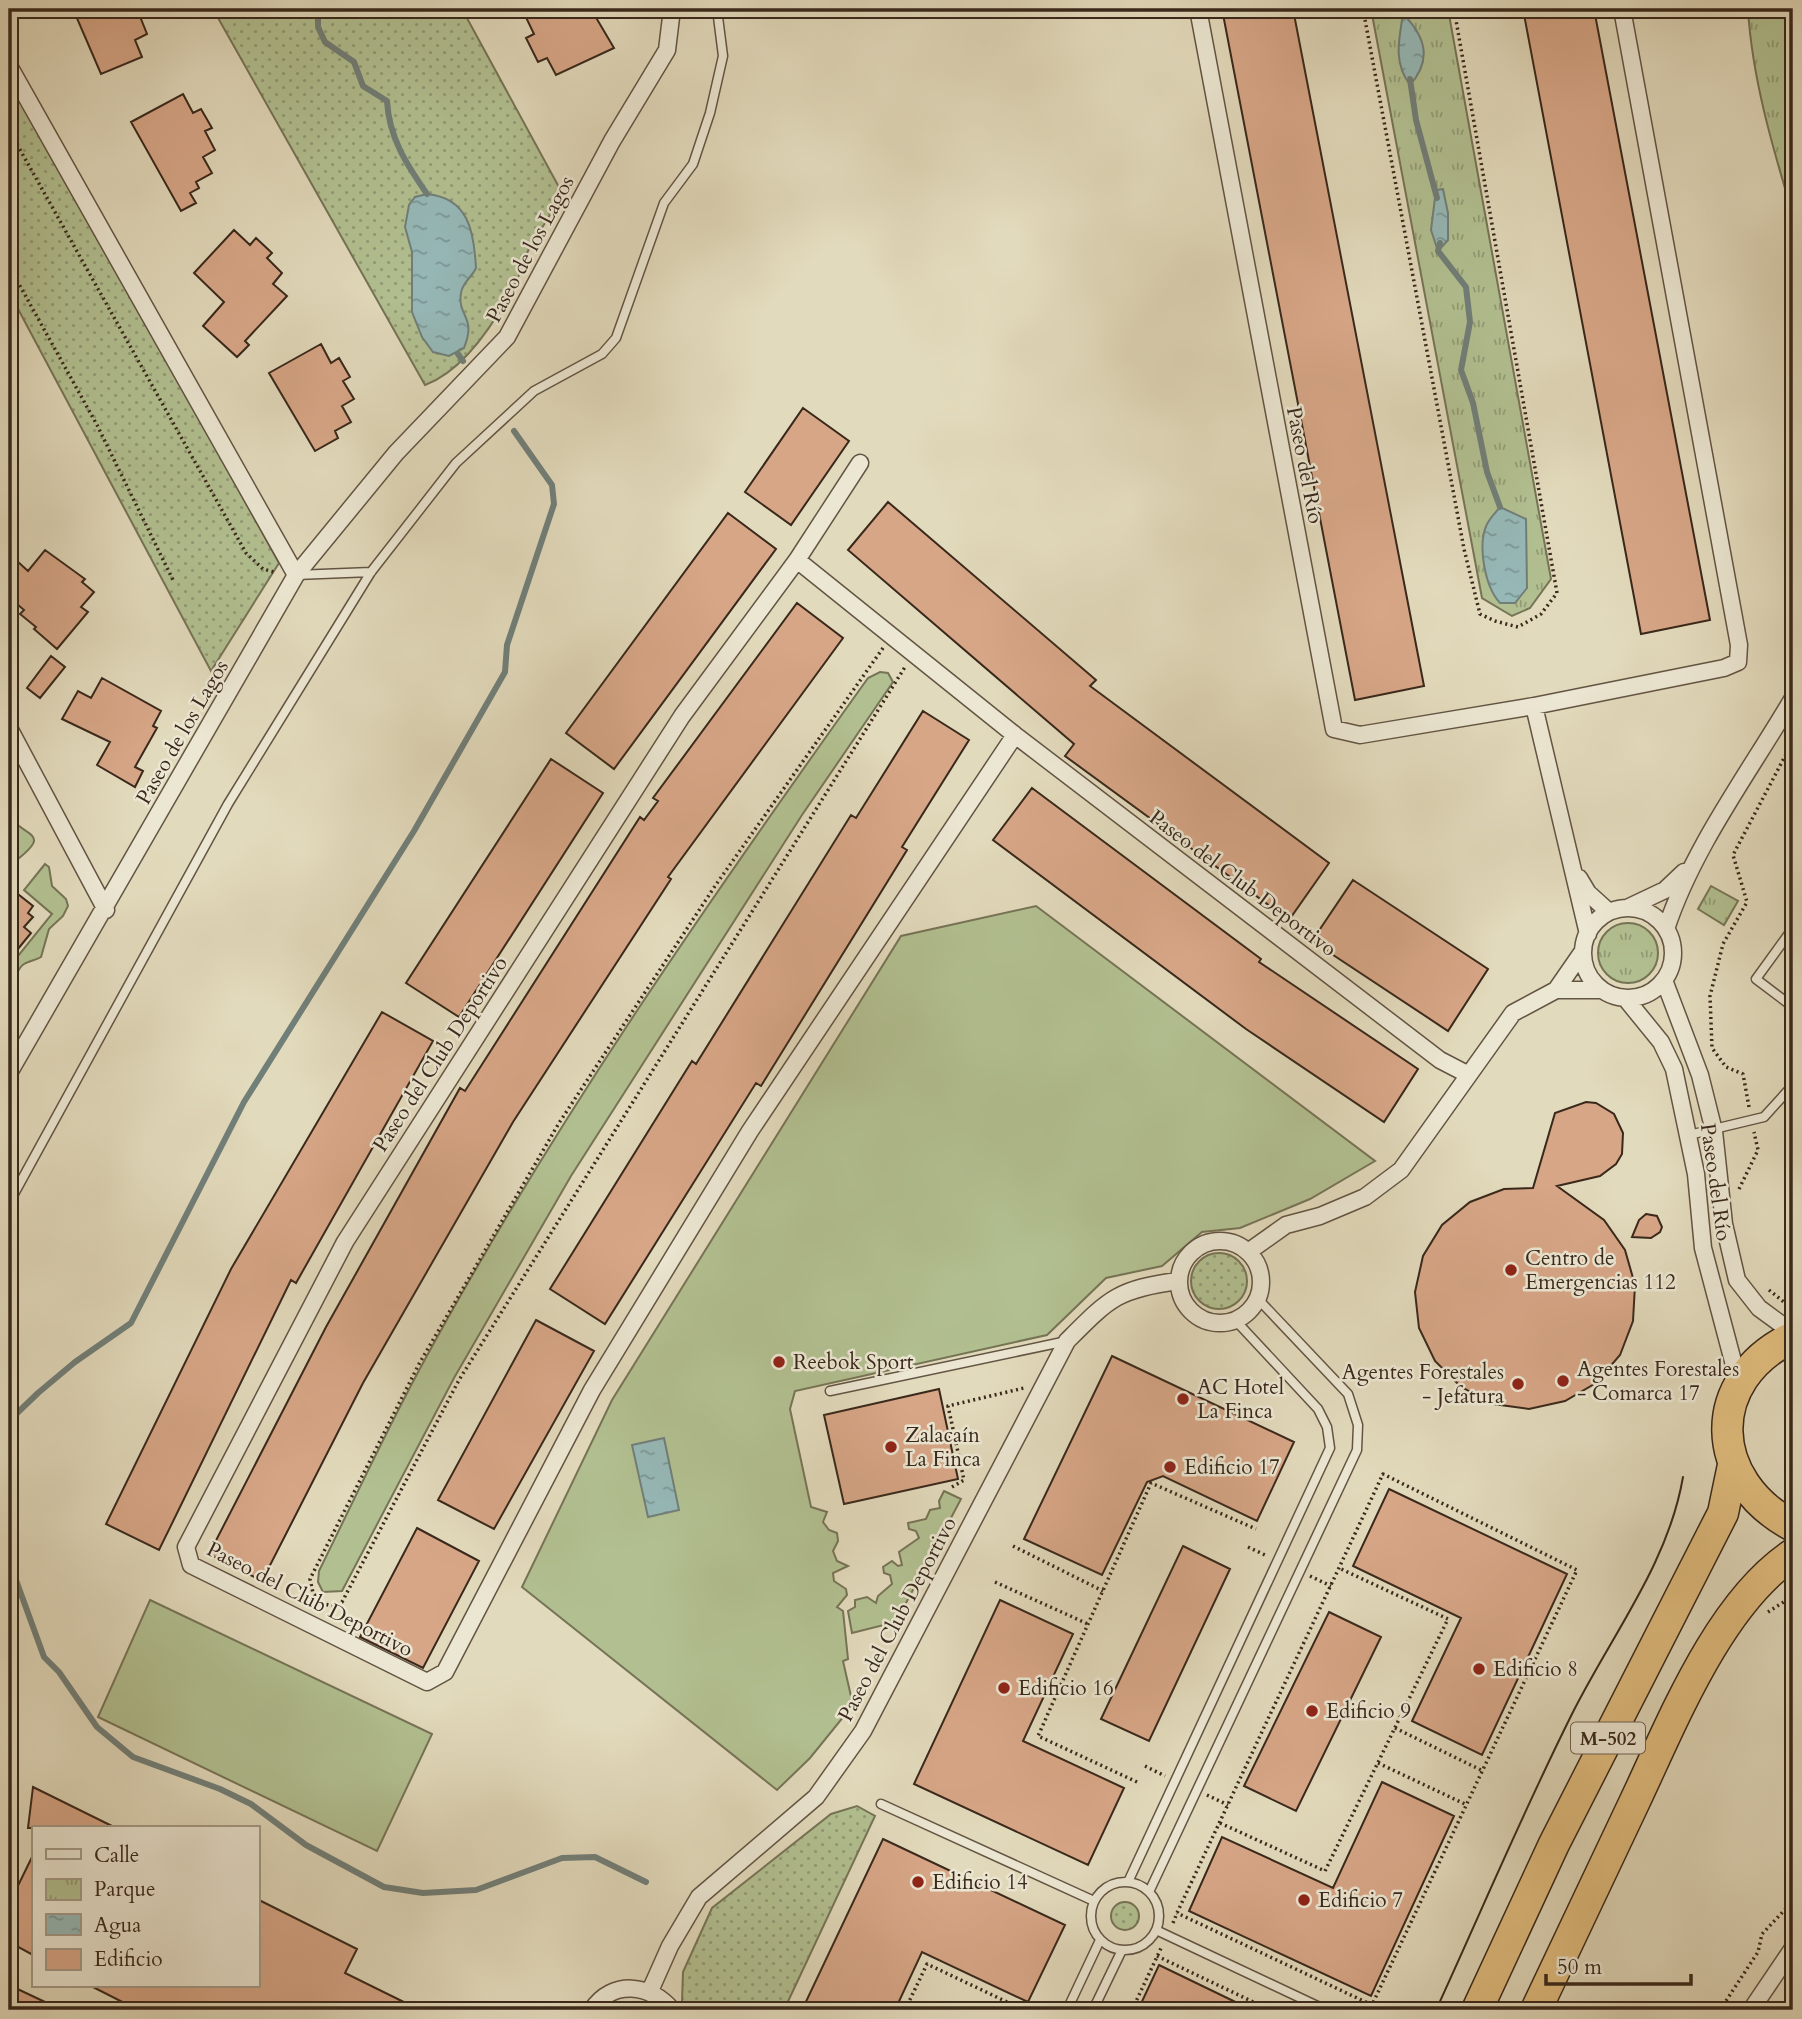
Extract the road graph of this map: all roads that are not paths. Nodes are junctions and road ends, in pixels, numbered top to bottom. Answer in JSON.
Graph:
{"nodes":[{"id":1,"x":672,"y":9,"type":"edge"},
{"id":2,"x":717,"y":9,"type":"edge"},
{"id":3,"x":1198,"y":9,"type":"edge"},
{"id":4,"x":1622,"y":9,"type":"edge"},
{"id":5,"x":9,"y":66,"type":"edge"},
{"id":6,"x":860,"y":463,"type":"dead end"},
{"id":7,"x":797,"y":559,"type":"junction"},
{"id":8,"x":371,"y":572,"type":"junction"},
{"id":9,"x":296,"y":575,"type":"junction"},
{"id":10,"x":1793,"y":698,"type":"edge"},
{"id":11,"x":1534,"y":706,"type":"junction"},
{"id":12,"x":9,"y":728,"type":"edge"},
{"id":13,"x":1015,"y":735,"type":"junction"},
{"id":14,"x":1569,"y":861,"type":"junction"},
{"id":15,"x":1695,"y":861,"type":"junction"},
{"id":16,"x":1627,"y":908,"type":"junction"},
{"id":17,"x":106,"y":910,"type":"junction"},
{"id":18,"x":1609,"y":912,"type":"junction"},
{"id":19,"x":1793,"y":928,"type":"edge"},
{"id":20,"x":1666,"y":929,"type":"junction"},
{"id":21,"x":1588,"y":934,"type":"junction"},
{"id":22,"x":1583,"y":951,"type":"junction"},
{"id":23,"x":1664,"y":980,"type":"junction"},
{"id":24,"x":1556,"y":990,"type":"junction"},
{"id":25,"x":1602,"y":990,"type":"junction"},
{"id":26,"x":1626,"y":999,"type":"junction"},
{"id":27,"x":1793,"y":1007,"type":"edge"},
{"id":28,"x":9,"y":1073,"type":"edge"},
{"id":29,"x":1467,"y":1074,"type":"junction"},
{"id":30,"x":1793,"y":1085,"type":"edge"},
{"id":31,"x":1714,"y":1131,"type":"junction"},
{"id":32,"x":1689,"y":1135,"type":"junction"},
{"id":33,"x":9,"y":1203,"type":"edge"},
{"id":34,"x":1248,"y":1252,"type":"junction"},
{"id":35,"x":1178,"y":1281,"type":"junction"},
{"id":36,"x":1258,"y":1299,"type":"junction"},
{"id":37,"x":1236,"y":1321,"type":"junction"},
{"id":38,"x":1793,"y":1335,"type":"edge"},
{"id":39,"x":1067,"y":1341,"type":"junction"},
{"id":40,"x":1739,"y":1384,"type":"junction"},
{"id":41,"x":830,"y":1391,"type":"dead end"},
{"id":42,"x":1733,"y":1465,"type":"junction"},
{"id":43,"x":1793,"y":1526,"type":"edge"},
{"id":44,"x":1793,"y":1554,"type":"edge"},
{"id":45,"x":881,"y":1804,"type":"dead end"},
{"id":46,"x":1128,"y":1882,"type":"junction"},
{"id":47,"x":1150,"y":1892,"type":"junction"},
{"id":48,"x":1094,"y":1901,"type":"junction"},
{"id":49,"x":1156,"y":1930,"type":"junction"},
{"id":50,"x":1100,"y":1940,"type":"junction"},
{"id":51,"x":1793,"y":1948,"type":"edge"},
{"id":52,"x":1122,"y":1950,"type":"junction"},
{"id":53,"x":650,"y":1991,"type":"junction"},
{"id":54,"x":592,"y":2010,"type":"edge"},
{"id":55,"x":672,"y":2010,"type":"edge"},
{"id":56,"x":1067,"y":2010,"type":"edge"},
{"id":57,"x":1093,"y":2010,"type":"edge"},
{"id":58,"x":1326,"y":2010,"type":"edge"},
{"id":59,"x":1477,"y":2010,"type":"edge"},
{"id":60,"x":1536,"y":2010,"type":"edge"},
{"id":61,"x":1752,"y":2010,"type":"edge"}],
"edges":[{"from":1,"to":9,"type":"street","name":"Paseo de los Lagos"},
{"from":2,"to":8,"type":"lane"},
{"from":3,"to":11,"type":"street","name":"Paseo del Río"},
{"from":4,"to":11,"type":"street","name":"Paseo del Río"},
{"from":5,"to":9,"type":"street"},
{"from":6,"to":7,"type":"street","name":"Paseo del Club Deportivo"},
{"from":7,"to":13,"type":"street","name":"Paseo del Club Deportivo"},
{"from":7,"to":13,"type":"street","name":"Paseo del Club Deportivo"},
{"from":8,"to":9,"type":"lane"},
{"from":8,"to":33,"type":"lane"},
{"from":9,"to":17,"type":"street","name":"Paseo de los Lagos"},
{"from":10,"to":15,"type":"street"},
{"from":11,"to":14,"type":"street"},
{"from":12,"to":17,"type":"street"},
{"from":13,"to":29,"type":"street","name":"Paseo del Club Deportivo"},
{"from":14,"to":18,"type":"street"},
{"from":14,"to":21,"type":"street"},
{"from":15,"to":16,"type":"street"},
{"from":15,"to":20,"type":"street"},
{"from":16,"to":18,"type":"street"},
{"from":16,"to":20,"type":"street"},
{"from":17,"to":28,"type":"street","name":"Paseo de los Lagos"},
{"from":18,"to":21,"type":"street"},
{"from":19,"to":27,"type":"lane"},
{"from":20,"to":23,"type":"street"},
{"from":21,"to":22,"type":"street"},
{"from":22,"to":24,"type":"street"},
{"from":22,"to":25,"type":"street"},
{"from":23,"to":26,"type":"street"},
{"from":23,"to":31,"type":"street","name":"Paseo del Río"},
{"from":24,"to":25,"type":"street"},
{"from":24,"to":29,"type":"street"},
{"from":25,"to":26,"type":"street"},
{"from":26,"to":32,"type":"street","name":"Paseo del Río"},
{"from":29,"to":34,"type":"street"},
{"from":30,"to":31,"type":"lane"},
{"from":31,"to":32,"type":"lane"},
{"from":31,"to":38,"type":"street","name":"Paseo del Río"},
{"from":32,"to":40,"type":"street","name":"Paseo del Río"},
{"from":34,"to":35,"type":"street"},
{"from":34,"to":36,"type":"street"},
{"from":35,"to":37,"type":"street"},
{"from":35,"to":39,"type":"street","name":"Paseo del Club Deportivo"},
{"from":36,"to":37,"type":"street"},
{"from":36,"to":47,"type":"lane"},
{"from":37,"to":46,"type":"lane"},
{"from":38,"to":40,"type":"highway","number":"M-502"},
{"from":39,"to":41,"type":"lane"},
{"from":39,"to":53,"type":"street","name":"Paseo del Club Deportivo"},
{"from":40,"to":42,"type":"highway","number":"M-502"},
{"from":42,"to":43,"type":"highway","number":"M-502"},
{"from":42,"to":59,"type":"highway","number":"M-502"},
{"from":44,"to":60,"type":"highway","number":"M-502"},
{"from":45,"to":48,"type":"lane"},
{"from":46,"to":47,"type":"lane"},
{"from":46,"to":48,"type":"lane"},
{"from":47,"to":49,"type":"lane"},
{"from":48,"to":50,"type":"lane"},
{"from":49,"to":52,"type":"lane"},
{"from":49,"to":58,"type":"lane"},
{"from":50,"to":52,"type":"lane"},
{"from":50,"to":56,"type":"lane"},
{"from":51,"to":61,"type":"street"},
{"from":52,"to":57,"type":"lane"},
{"from":53,"to":54,"type":"street"},
{"from":53,"to":55,"type":"street"}]}
